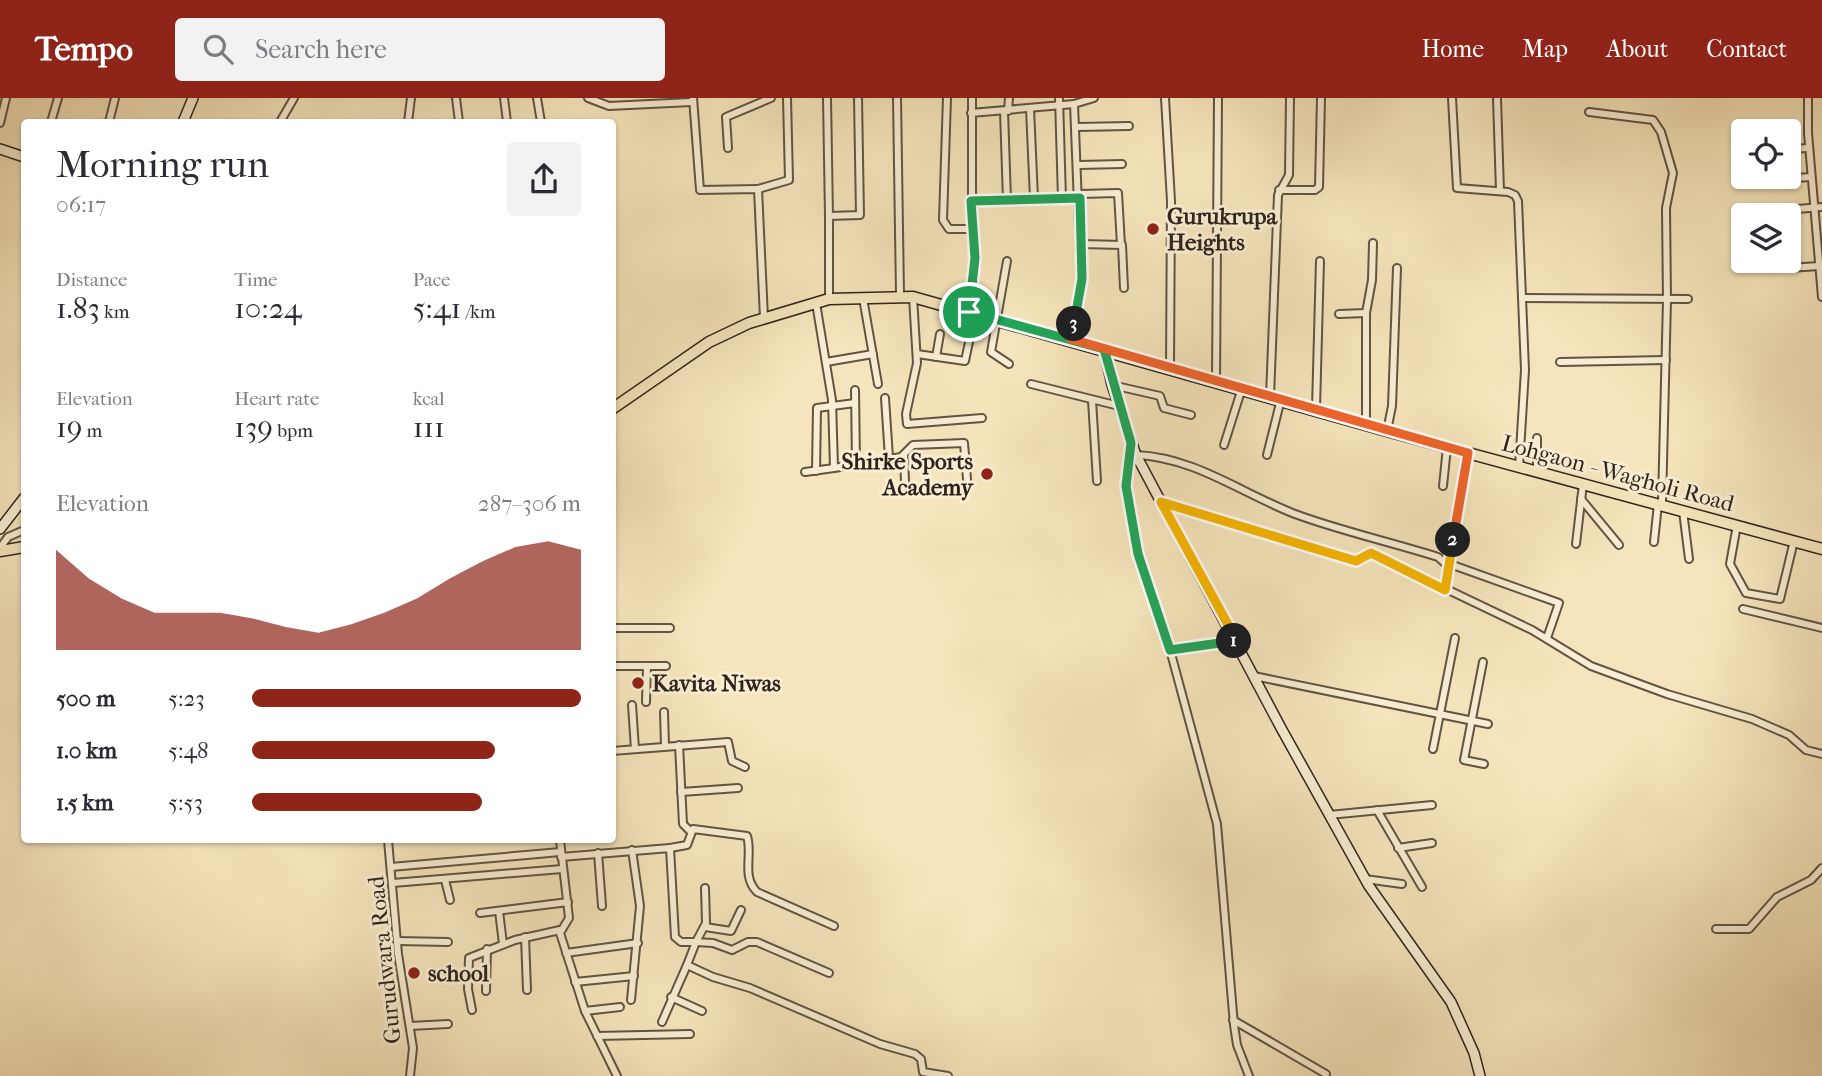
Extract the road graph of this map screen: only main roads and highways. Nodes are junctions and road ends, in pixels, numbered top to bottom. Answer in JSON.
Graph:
{"nodes":[{"id":1,"x":616,"y":406,"type":"edge"},
{"id":2,"x":21,"y":547,"type":"edge"},
{"id":3,"x":1822,"y":548,"type":"edge"},
{"id":4,"x":0,"y":550,"type":"edge"}],
"edges":[{"from":1,"to":3,"type":"main road","name":"Lohgaon - Wagholi Road"},
{"from":2,"to":4,"type":"main road"}]}
